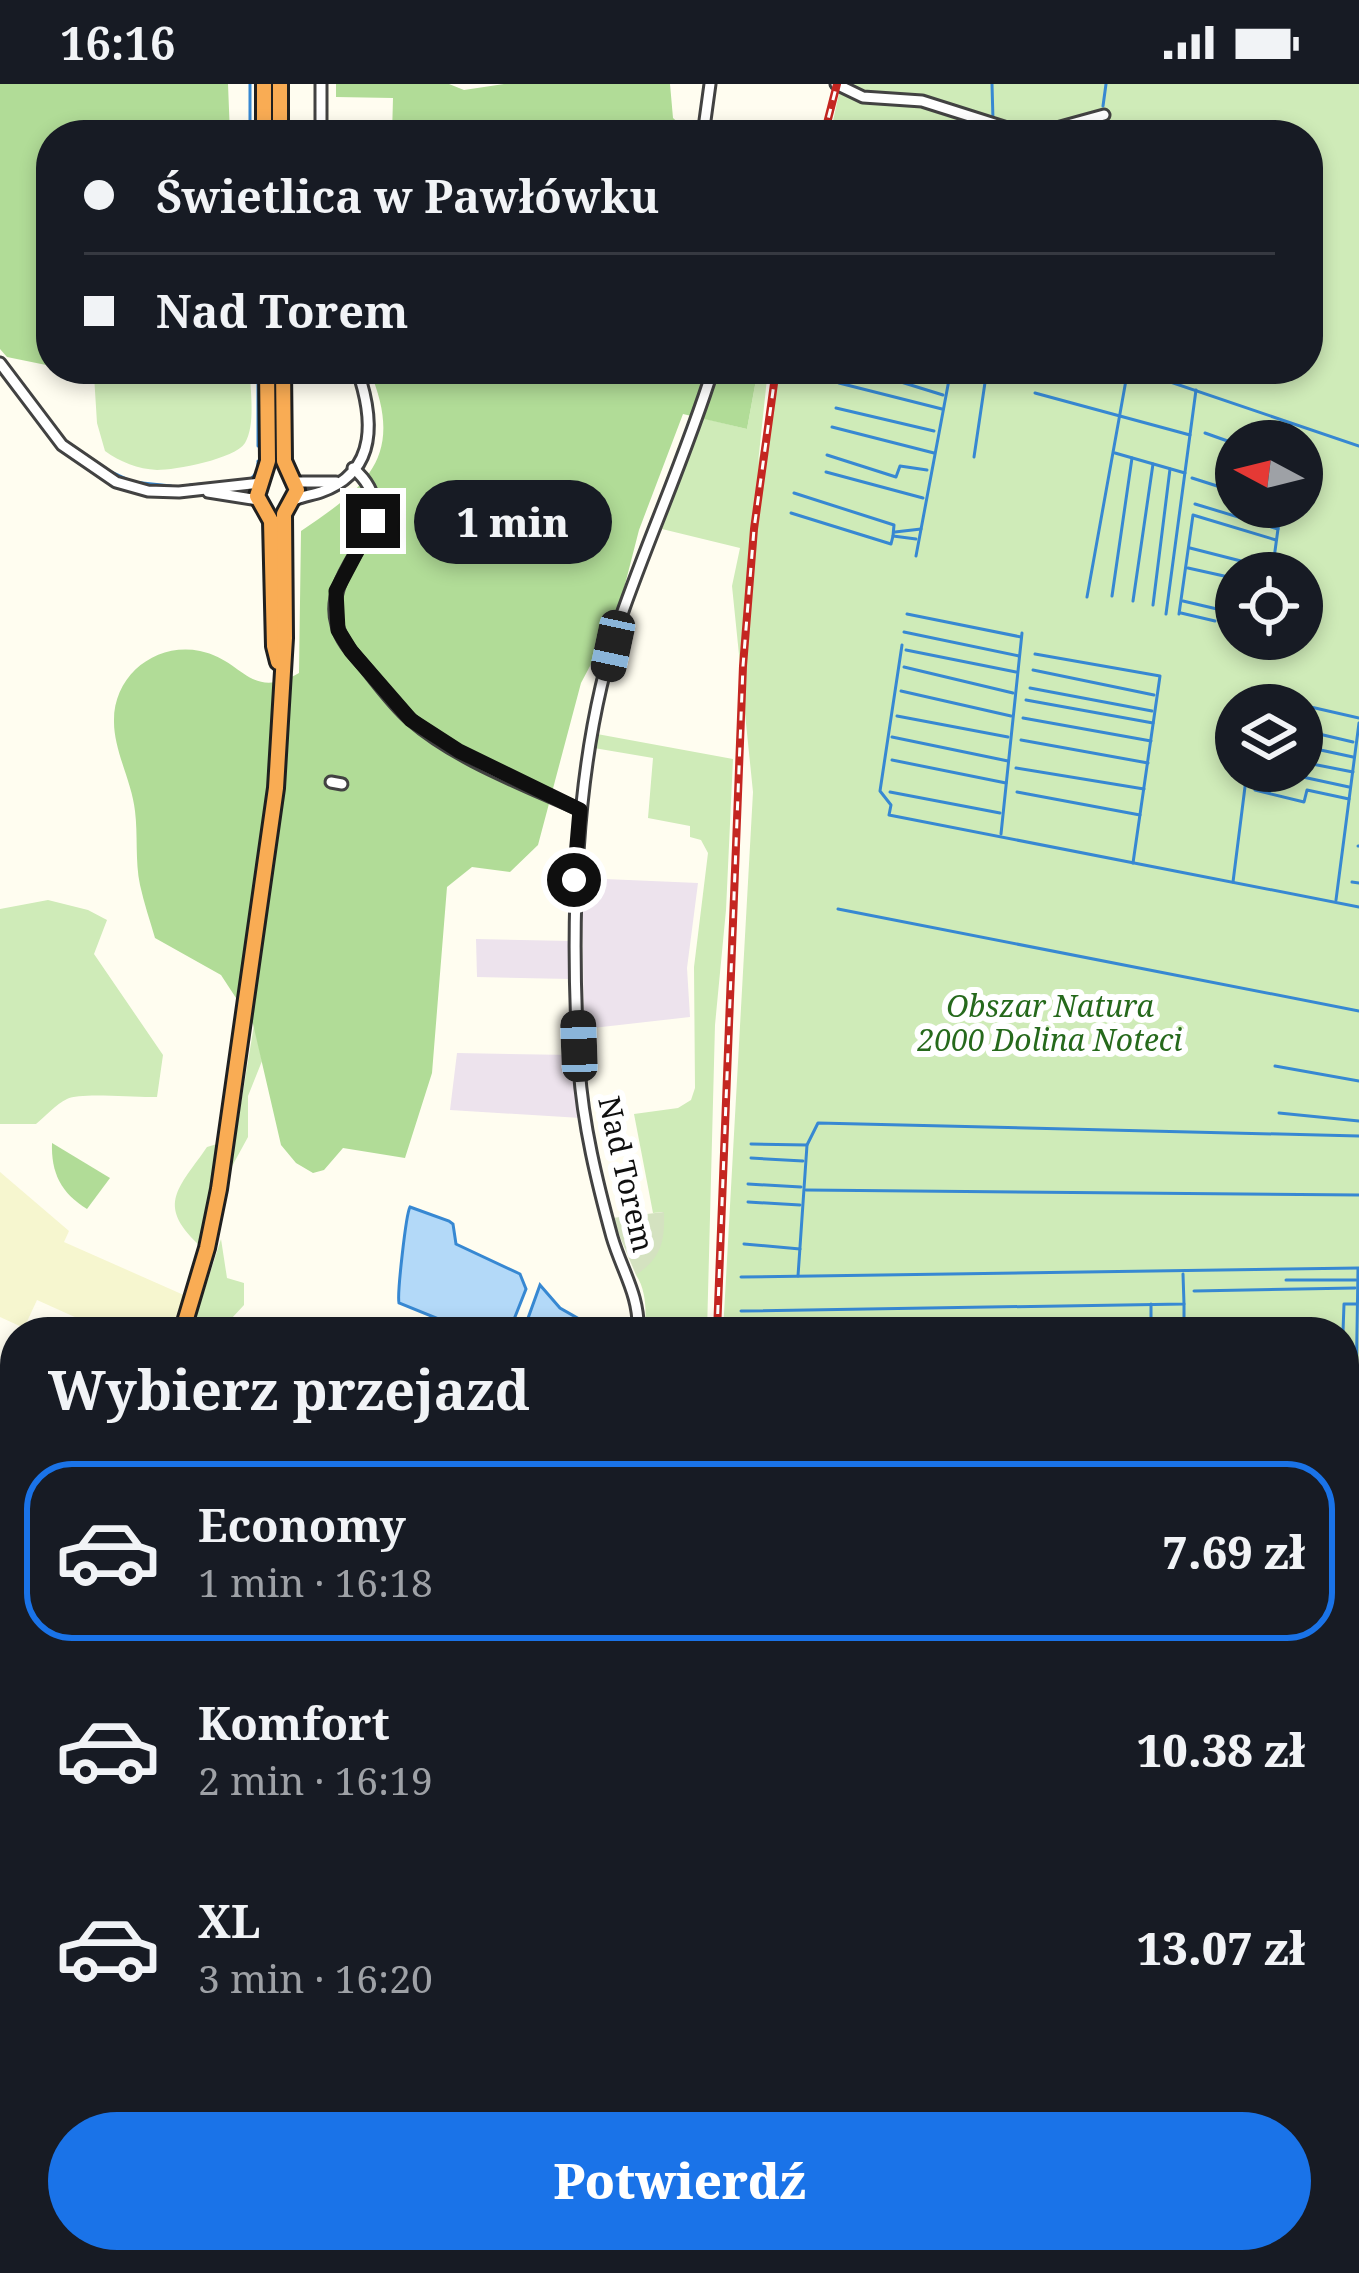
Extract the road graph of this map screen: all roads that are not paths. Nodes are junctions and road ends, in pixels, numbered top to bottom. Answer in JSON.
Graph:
{"nodes":[{"id":1,"x":263,"y":84,"type":"edge"},
{"id":2,"x":280,"y":84,"type":"edge"},
{"id":3,"x":321,"y":84,"type":"edge"},
{"id":4,"x":710,"y":84,"type":"edge"},
{"id":5,"x":836,"y":84,"type":"edge"},
{"id":6,"x":1104,"y":115,"type":"dead end"},
{"id":7,"x":264,"y":120,"type":"edge"},
{"id":8,"x":280,"y":120,"type":"edge"},
{"id":9,"x":322,"y":120,"type":"edge"},
{"id":10,"x":705,"y":120,"type":"edge"},
{"id":11,"x":982,"y":120,"type":"edge"},
{"id":12,"x":1086,"y":120,"type":"edge"},
{"id":13,"x":0,"y":363,"type":"edge"},
{"id":14,"x":266,"y":384,"type":"edge"},
{"id":15,"x":283,"y":384,"type":"edge"},
{"id":16,"x":360,"y":384,"type":"edge"},
{"id":17,"x":707,"y":384,"type":"edge"},
{"id":18,"x":353,"y":468,"type":"junction"},
{"id":19,"x":292,"y":476,"type":"junction"},
{"id":20,"x":263,"y":479,"type":"junction"},
{"id":21,"x":336,"y":482,"type":"junction"},
{"id":22,"x":203,"y":491,"type":"junction"},
{"id":23,"x":290,"y":503,"type":"junction"},
{"id":24,"x":262,"y":506,"type":"junction"},
{"id":25,"x":280,"y":672,"type":"junction"},
{"id":26,"x":580,"y":810,"type":"junction"},
{"id":27,"x":186,"y":1317,"type":"edge"},
{"id":28,"x":638,"y":1317,"type":"edge"}],
"edges":[{"from":1,"to":7,"type":"highway"},
{"from":2,"to":8,"type":"highway"},
{"from":3,"to":9,"type":"street"},
{"from":4,"to":10,"type":"street"},
{"from":5,"to":11,"type":"street"},
{"from":6,"to":12,"type":"street"},
{"from":13,"to":22,"type":"street"},
{"from":14,"to":20,"type":"highway"},
{"from":15,"to":19,"type":"highway"},
{"from":16,"to":18,"type":"street"},
{"from":17,"to":26,"type":"street","name":"Nad Torem"},
{"from":18,"to":21,"type":"street"},
{"from":18,"to":26,"type":"street"},
{"from":19,"to":20,"type":"highway"},
{"from":19,"to":21,"type":"street"},
{"from":19,"to":23,"type":"highway"},
{"from":20,"to":22,"type":"street"},
{"from":20,"to":24,"type":"highway"},
{"from":21,"to":23,"type":"street"},
{"from":22,"to":24,"type":"street"},
{"from":23,"to":24,"type":"highway"},
{"from":23,"to":25,"type":"highway"},
{"from":24,"to":25,"type":"highway"},
{"from":25,"to":27,"type":"highway"},
{"from":26,"to":28,"type":"street","name":"Nad Torem"}]}
